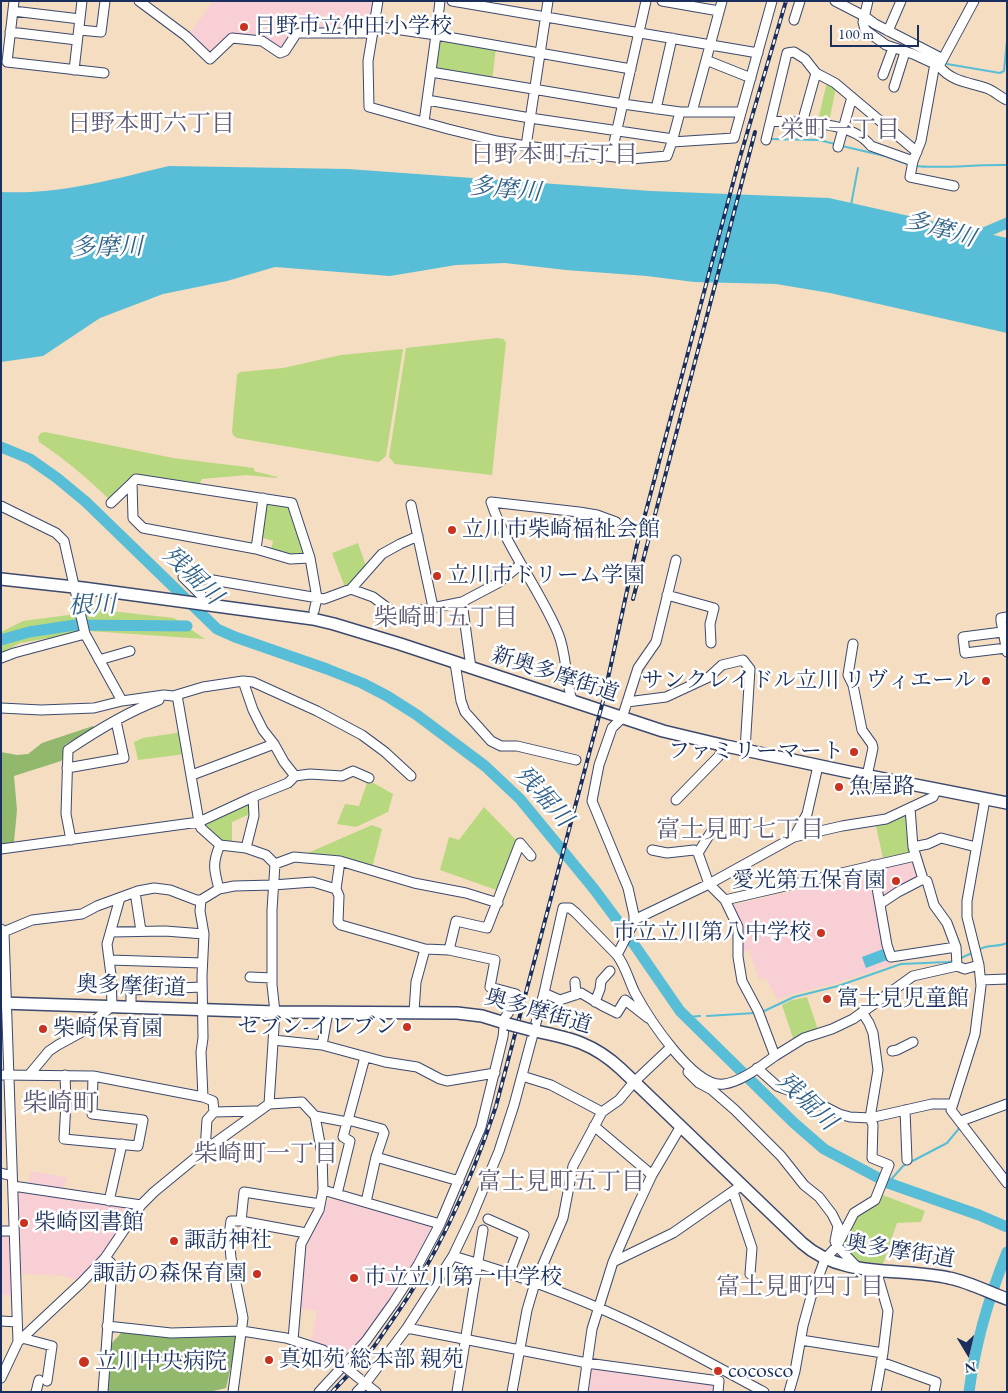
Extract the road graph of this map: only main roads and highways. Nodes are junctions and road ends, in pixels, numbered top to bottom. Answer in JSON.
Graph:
{"nodes":[{"id":1,"x":1,"y":579,"type":"edge"},
{"id":2,"x":1007,"y":803,"type":"edge"},
{"id":3,"x":4,"y":1003,"type":"edge"},
{"id":4,"x":1003,"y":1298,"type":"edge"}],
"edges":[{"from":1,"to":2,"type":"main road","name":"新奥多摩街道"},
{"from":3,"to":4,"type":"main road","name":"奥多摩街道","bridge":true}]}
